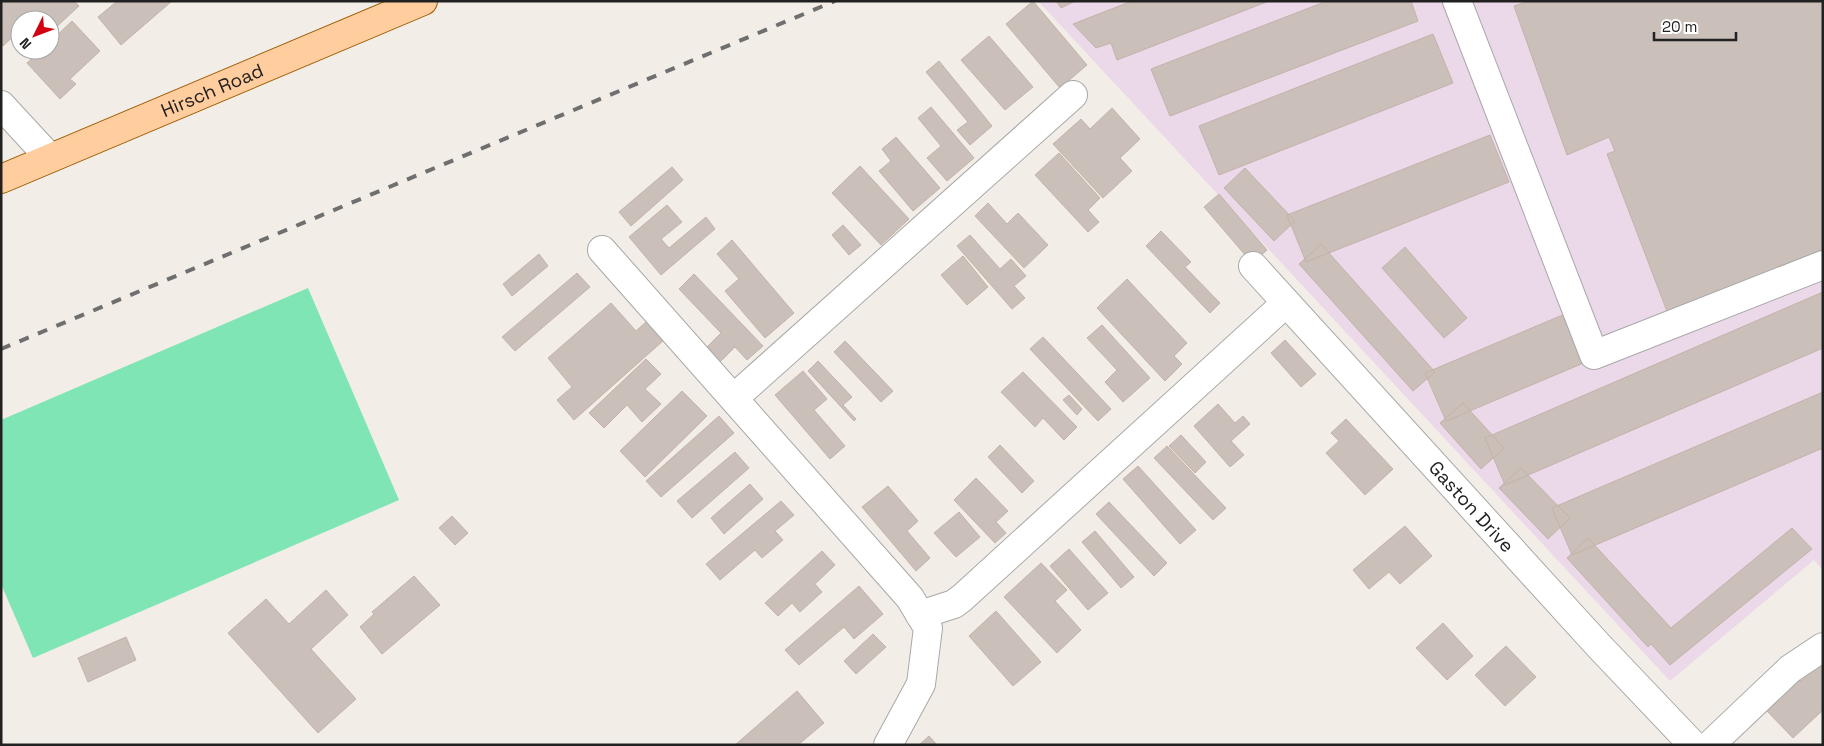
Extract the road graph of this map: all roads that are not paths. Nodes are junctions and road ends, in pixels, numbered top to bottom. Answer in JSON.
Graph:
{"nodes":[{"id":1,"x":423,"y":1,"type":"edge"},
{"id":2,"x":1457,"y":1,"type":"edge"},
{"id":3,"x":1073,"y":95,"type":"dead end"},
{"id":4,"x":1,"y":105,"type":"edge"},
{"id":5,"x":50,"y":158,"type":"junction"},
{"id":6,"x":1,"y":179,"type":"edge"},
{"id":7,"x":602,"y":250,"type":"dead end"},
{"id":8,"x":1823,"y":265,"type":"edge"},
{"id":9,"x":1252,"y":266,"type":"dead end"},
{"id":10,"x":1286,"y":302,"type":"junction"},
{"id":11,"x":734,"y":398,"type":"junction"},
{"id":12,"x":920,"y":615,"type":"junction"},
{"id":13,"x":1823,"y":647,"type":"edge"},
{"id":14,"x":1691,"y":743,"type":"edge"},
{"id":15,"x":888,"y":745,"type":"edge"}],
"edges":[{"from":1,"to":5,"type":"main road","name":"Hirsch Road"},
{"from":2,"to":8,"type":"street"},
{"from":3,"to":11,"type":"street"},
{"from":4,"to":5,"type":"street"},
{"from":5,"to":6,"type":"main road","name":"Hirsch Road"},
{"from":7,"to":11,"type":"street"},
{"from":9,"to":10,"type":"street","name":"Gaston Drive"},
{"from":10,"to":12,"type":"street"},
{"from":10,"to":14,"type":"street","name":"Gaston Drive"},
{"from":11,"to":12,"type":"street"},
{"from":12,"to":15,"type":"street"},
{"from":13,"to":14,"type":"street"}]}
